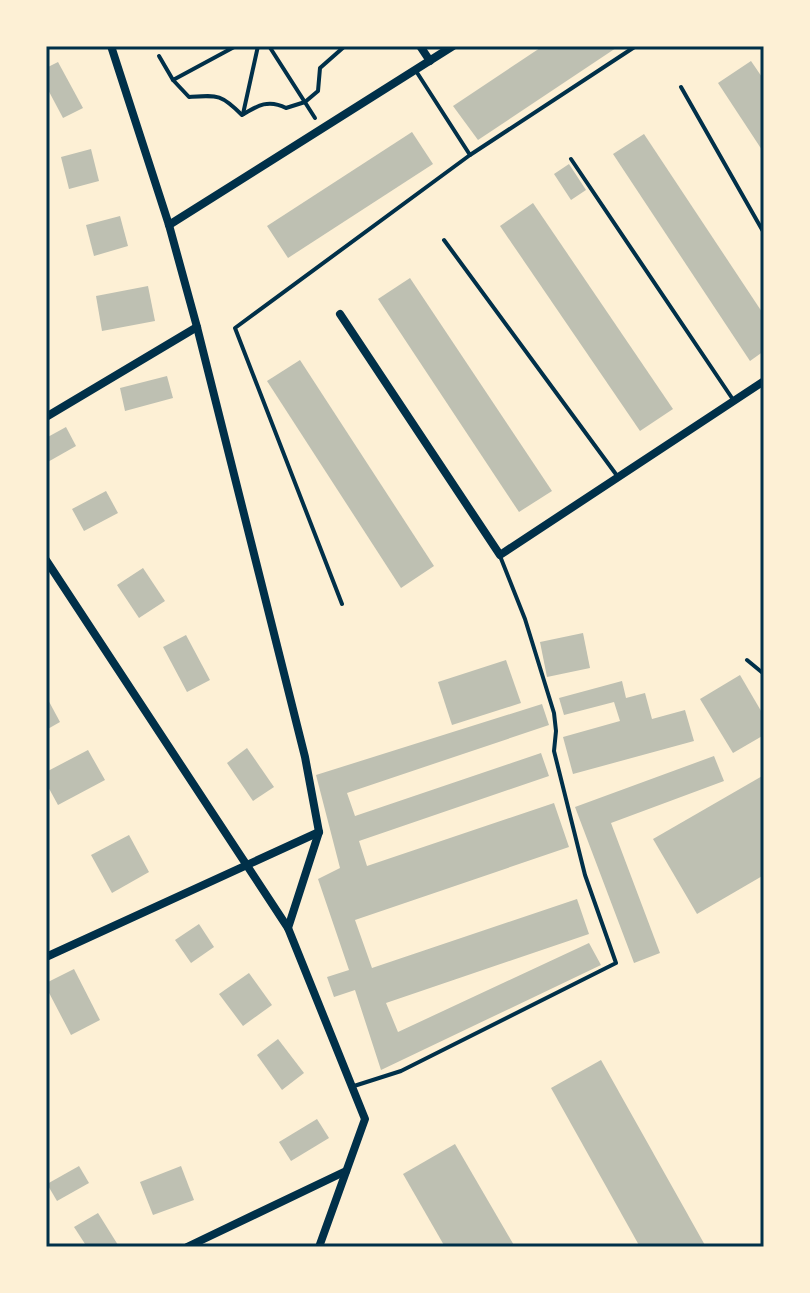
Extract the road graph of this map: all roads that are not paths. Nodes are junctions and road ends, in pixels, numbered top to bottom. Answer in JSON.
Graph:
{"nodes":[{"id":1,"x":111,"y":46,"type":"edge"},
{"id":2,"x":420,"y":46,"type":"edge"},
{"id":3,"x":453,"y":46,"type":"edge"},
{"id":4,"x":636,"y":46,"type":"edge"},
{"id":5,"x":430,"y":61,"type":"junction"},
{"id":6,"x":416,"y":71,"type":"junction"},
{"id":7,"x":681,"y":87,"type":"dead end"},
{"id":8,"x":470,"y":155,"type":"junction"},
{"id":9,"x":571,"y":159,"type":"dead end"},
{"id":10,"x":169,"y":225,"type":"junction"},
{"id":11,"x":764,"y":233,"type":"edge"},
{"id":12,"x":444,"y":240,"type":"dead end"},
{"id":13,"x":340,"y":314,"type":"dead end"},
{"id":14,"x":197,"y":327,"type":"junction"},
{"id":15,"x":764,"y":381,"type":"edge"},
{"id":16,"x":734,"y":401,"type":"junction"},
{"id":17,"x":46,"y":417,"type":"edge"},
{"id":18,"x":618,"y":477,"type":"junction"},
{"id":19,"x":500,"y":555,"type":"junction"},
{"id":20,"x":46,"y":560,"type":"edge"},
{"id":21,"x":342,"y":604,"type":"dead end"},
{"id":22,"x":747,"y":660,"type":"dead end"},
{"id":23,"x":764,"y":674,"type":"edge"},
{"id":24,"x":319,"y":832,"type":"junction"},
{"id":25,"x":246,"y":866,"type":"junction"},
{"id":26,"x":288,"y":928,"type":"junction"},
{"id":27,"x":46,"y":957,"type":"edge"},
{"id":28,"x":352,"y":1087,"type":"junction"},
{"id":29,"x":346,"y":1171,"type":"junction"},
{"id":30,"x":187,"y":1247,"type":"edge"},
{"id":31,"x":319,"y":1247,"type":"edge"}],
"edges":[{"from":1,"to":10,"type":"street"},
{"from":2,"to":5,"type":"street"},
{"from":3,"to":5,"type":"street"},
{"from":4,"to":8,"type":"lane"},
{"from":5,"to":6,"type":"street"},
{"from":6,"to":8,"type":"lane"},
{"from":6,"to":10,"type":"street"},
{"from":7,"to":11,"type":"lane"},
{"from":8,"to":21,"type":"lane"},
{"from":9,"to":16,"type":"lane"},
{"from":10,"to":14,"type":"street"},
{"from":12,"to":18,"type":"lane"},
{"from":13,"to":19,"type":"street"},
{"from":14,"to":17,"type":"street"},
{"from":14,"to":24,"type":"street"},
{"from":15,"to":16,"type":"street"},
{"from":16,"to":18,"type":"street"},
{"from":18,"to":19,"type":"street"},
{"from":19,"to":28,"type":"lane"},
{"from":20,"to":25,"type":"street"},
{"from":22,"to":23,"type":"lane"},
{"from":24,"to":25,"type":"street"},
{"from":24,"to":26,"type":"street"},
{"from":25,"to":26,"type":"street"},
{"from":25,"to":27,"type":"street"},
{"from":26,"to":28,"type":"street"},
{"from":28,"to":29,"type":"street"},
{"from":29,"to":30,"type":"street"},
{"from":29,"to":31,"type":"street"}]}
